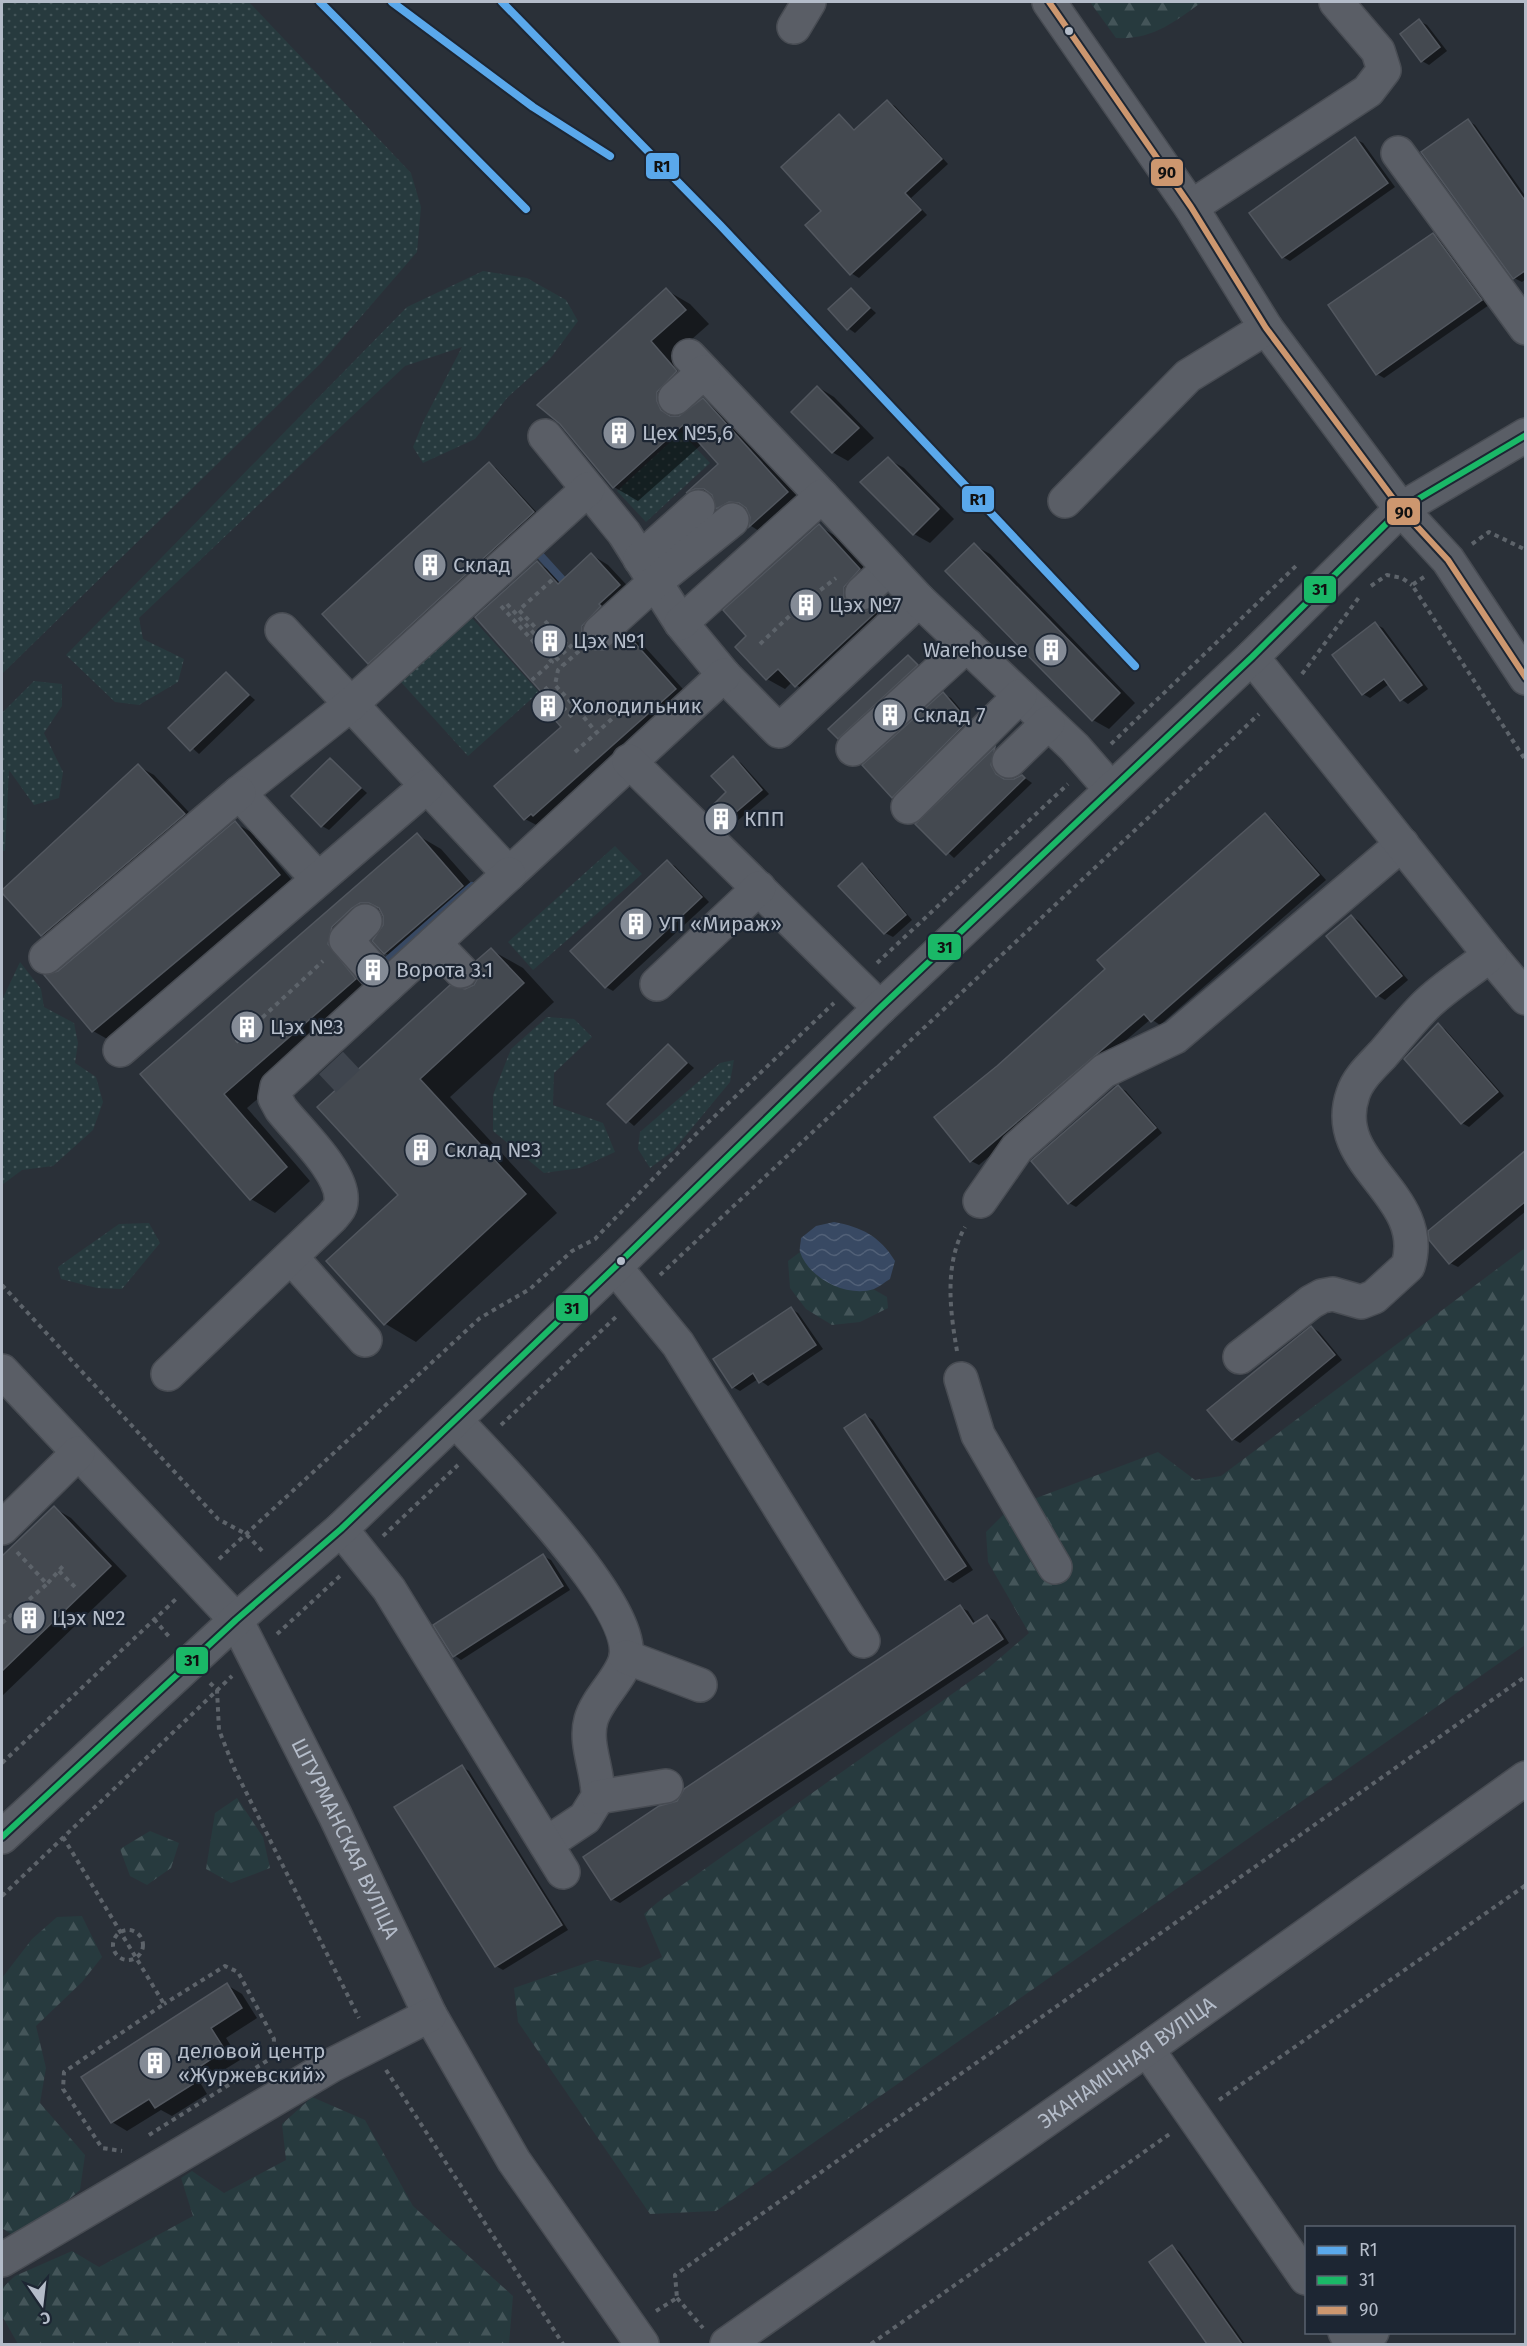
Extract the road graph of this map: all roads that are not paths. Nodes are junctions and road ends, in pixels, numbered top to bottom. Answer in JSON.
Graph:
{"nodes":[{"id":1,"x":1049,"y":2,"type":"edge"},
{"id":2,"x":1336,"y":2,"type":"edge"},
{"id":3,"x":1398,"y":153,"type":"dead end"},
{"id":4,"x":1191,"y":207,"type":"junction"},
{"id":5,"x":1266,"y":328,"type":"junction"},
{"id":6,"x":1526,"y":328,"type":"edge"},
{"id":7,"x":675,"y":398,"type":"dead end"},
{"id":8,"x":1526,"y":435,"type":"edge"},
{"id":9,"x":545,"y":436,"type":"dead end"},
{"id":10,"x":588,"y":489,"type":"junction"},
{"id":11,"x":822,"y":496,"type":"junction"},
{"id":12,"x":1065,"y":501,"type":"dead end"},
{"id":13,"x":698,"y":507,"type":"dead end"},
{"id":14,"x":1401,"y":509,"type":"junction"},
{"id":15,"x":732,"y":520,"type":"dead end"},
{"id":16,"x":880,"y":558,"type":"junction"},
{"id":17,"x":647,"y":571,"type":"junction"},
{"id":18,"x":862,"y":593,"type":"dead end"},
{"id":19,"x":919,"y":600,"type":"junction"},
{"id":20,"x":681,"y":623,"type":"junction"},
{"id":21,"x":282,"y":630,"type":"dead end"},
{"id":22,"x":600,"y":632,"type":"dead end"},
{"id":23,"x":967,"y":645,"type":"junction"},
{"id":24,"x":1252,"y":657,"type":"junction"},
{"id":25,"x":724,"y":675,"type":"junction"},
{"id":26,"x":1526,"y":678,"type":"edge"},
{"id":27,"x":1020,"y":696,"type":"junction"},
{"id":28,"x":350,"y":705,"type":"junction"},
{"id":29,"x":1048,"y":723,"type":"junction"},
{"id":30,"x":621,"y":747,"type":"junction"},
{"id":31,"x":853,"y":749,"type":"dead end"},
{"id":32,"x":1009,"y":761,"type":"dead end"},
{"id":33,"x":1100,"y":776,"type":"junction"},
{"id":34,"x":427,"y":786,"type":"junction"},
{"id":35,"x":239,"y":793,"type":"junction"},
{"id":36,"x":908,"y":807,"type":"dead end"},
{"id":37,"x":1402,"y":844,"type":"junction"},
{"id":38,"x":509,"y":874,"type":"junction"},
{"id":39,"x":318,"y":879,"type":"junction"},
{"id":40,"x":759,"y":888,"type":"junction"},
{"id":41,"x":355,"y":930,"type":"road end"},
{"id":42,"x":434,"y":943,"type":"junction"},
{"id":43,"x":1490,"y":955,"type":"junction"},
{"id":44,"x":46,"y":957,"type":"dead end"},
{"id":45,"x":461,"y":971,"type":"dead end"},
{"id":46,"x":657,"y":984,"type":"dead end"},
{"id":47,"x":387,"y":986,"type":"junction"},
{"id":48,"x":1526,"y":999,"type":"edge"},
{"id":49,"x":880,"y":1008,"type":"junction"},
{"id":50,"x":120,"y":1050,"type":"dead end"},
{"id":51,"x":980,"y":1201,"type":"road end"},
{"id":52,"x":291,"y":1257,"type":"junction"},
{"id":53,"x":615,"y":1267,"type":"junction"},
{"id":54,"x":365,"y":1340,"type":"dead end"},
{"id":55,"x":1240,"y":1357,"type":"dead end"},
{"id":56,"x":2,"y":1371,"type":"edge"},
{"id":57,"x":168,"y":1374,"type":"dead end"},
{"id":58,"x":961,"y":1379,"type":"road end"},
{"id":59,"x":455,"y":1420,"type":"junction"},
{"id":60,"x":78,"y":1453,"type":"junction"},
{"id":61,"x":341,"y":1528,"type":"junction"},
{"id":62,"x":6,"y":1537,"type":"edge"},
{"id":63,"x":1055,"y":1567,"type":"dead end"},
{"id":64,"x":236,"y":1620,"type":"junction"},
{"id":65,"x":863,"y":1641,"type":"dead end"},
{"id":66,"x":626,"y":1657,"type":"junction"},
{"id":67,"x":700,"y":1685,"type":"dead end"},
{"id":68,"x":1526,"y":1778,"type":"edge"},
{"id":69,"x":666,"y":1786,"type":"dead end"},
{"id":70,"x":598,"y":1797,"type":"junction"},
{"id":71,"x":2,"y":1837,"type":"edge"},
{"id":72,"x":546,"y":1844,"type":"junction"},
{"id":73,"x":563,"y":1872,"type":"dead end"},
{"id":74,"x":430,"y":2015,"type":"junction"},
{"id":75,"x":1147,"y":2049,"type":"junction"},
{"id":76,"x":2,"y":2260,"type":"edge"},
{"id":77,"x":1305,"y":2277,"type":"edge"},
{"id":78,"x":1346,"y":2334,"type":"edge"},
{"id":79,"x":1369,"y":2334,"type":"edge"},
{"id":80,"x":636,"y":2336,"type":"edge"},
{"id":81,"x":719,"y":2341,"type":"edge"}],
"edges":[{"from":1,"to":4,"type":"street"},
{"from":2,"to":4,"type":"street"},
{"from":3,"to":6,"type":"street"},
{"from":4,"to":5,"type":"street"},
{"from":5,"to":12,"type":"street"},
{"from":5,"to":14,"type":"street"},
{"from":7,"to":11,"type":"street"},
{"from":8,"to":14,"type":"street"},
{"from":9,"to":10,"type":"street"},
{"from":10,"to":17,"type":"street"},
{"from":10,"to":28,"type":"street"},
{"from":11,"to":16,"type":"street"},
{"from":11,"to":20,"type":"street"},
{"from":13,"to":17,"type":"street"},
{"from":14,"to":24,"type":"street"},
{"from":14,"to":26,"type":"street"},
{"from":15,"to":17,"type":"street"},
{"from":16,"to":18,"type":"street"},
{"from":16,"to":19,"type":"street"},
{"from":17,"to":20,"type":"street"},
{"from":17,"to":22,"type":"street"},
{"from":19,"to":23,"type":"street"},
{"from":19,"to":25,"type":"street"},
{"from":20,"to":25,"type":"street"},
{"from":21,"to":28,"type":"street"},
{"from":23,"to":27,"type":"street"},
{"from":23,"to":31,"type":"street"},
{"from":24,"to":33,"type":"street"},
{"from":24,"to":37,"type":"street"},
{"from":25,"to":30,"type":"street"},
{"from":27,"to":29,"type":"street"},
{"from":27,"to":36,"type":"street"},
{"from":28,"to":34,"type":"street"},
{"from":28,"to":35,"type":"street"},
{"from":29,"to":32,"type":"street"},
{"from":29,"to":33,"type":"street"},
{"from":30,"to":38,"type":"street"},
{"from":30,"to":40,"type":"street"},
{"from":33,"to":49,"type":"street"},
{"from":34,"to":38,"type":"street"},
{"from":34,"to":39,"type":"street"},
{"from":35,"to":39,"type":"street"},
{"from":35,"to":44,"type":"street"},
{"from":37,"to":43,"type":"street"},
{"from":37,"to":51,"type":"street"},
{"from":38,"to":42,"type":"street"},
{"from":39,"to":50,"type":"street"},
{"from":40,"to":46,"type":"street"},
{"from":40,"to":49,"type":"street"},
{"from":41,"to":47,"type":"street"},
{"from":42,"to":45,"type":"street"},
{"from":42,"to":47,"type":"street"},
{"from":43,"to":48,"type":"street"},
{"from":43,"to":55,"type":"street"},
{"from":47,"to":52,"type":"street"},
{"from":49,"to":53,"type":"street"},
{"from":52,"to":54,"type":"street"},
{"from":52,"to":57,"type":"street"},
{"from":53,"to":59,"type":"street"},
{"from":53,"to":65,"type":"street"},
{"from":56,"to":60,"type":"street","name":"ШТУРМАНСКАЯ ВУЛІЦА"},
{"from":58,"to":63,"type":"street"},
{"from":59,"to":61,"type":"street"},
{"from":59,"to":66,"type":"street"},
{"from":60,"to":62,"type":"street"},
{"from":60,"to":64,"type":"street","name":"ШТУРМАНСКАЯ ВУЛІЦА"},
{"from":61,"to":64,"type":"street"},
{"from":61,"to":72,"type":"street"},
{"from":64,"to":71,"type":"street"},
{"from":64,"to":74,"type":"street","name":"ШТУРМАНСКАЯ ВУЛІЦА"},
{"from":66,"to":67,"type":"street"},
{"from":66,"to":70,"type":"street"},
{"from":68,"to":75,"type":"street","name":"ЭКАНАМІЧНАЯ ВУЛІЦА"},
{"from":69,"to":70,"type":"street"},
{"from":70,"to":72,"type":"street"},
{"from":72,"to":73,"type":"street"},
{"from":74,"to":76,"type":"street"},
{"from":74,"to":80,"type":"street","name":"ШТУРМАНСКАЯ ВУЛІЦА"},
{"from":75,"to":77,"type":"street"},
{"from":75,"to":81,"type":"street","name":"ЭКАНАМІЧНАЯ ВУЛІЦА"},
{"from":78,"to":79,"type":"street"}]}
